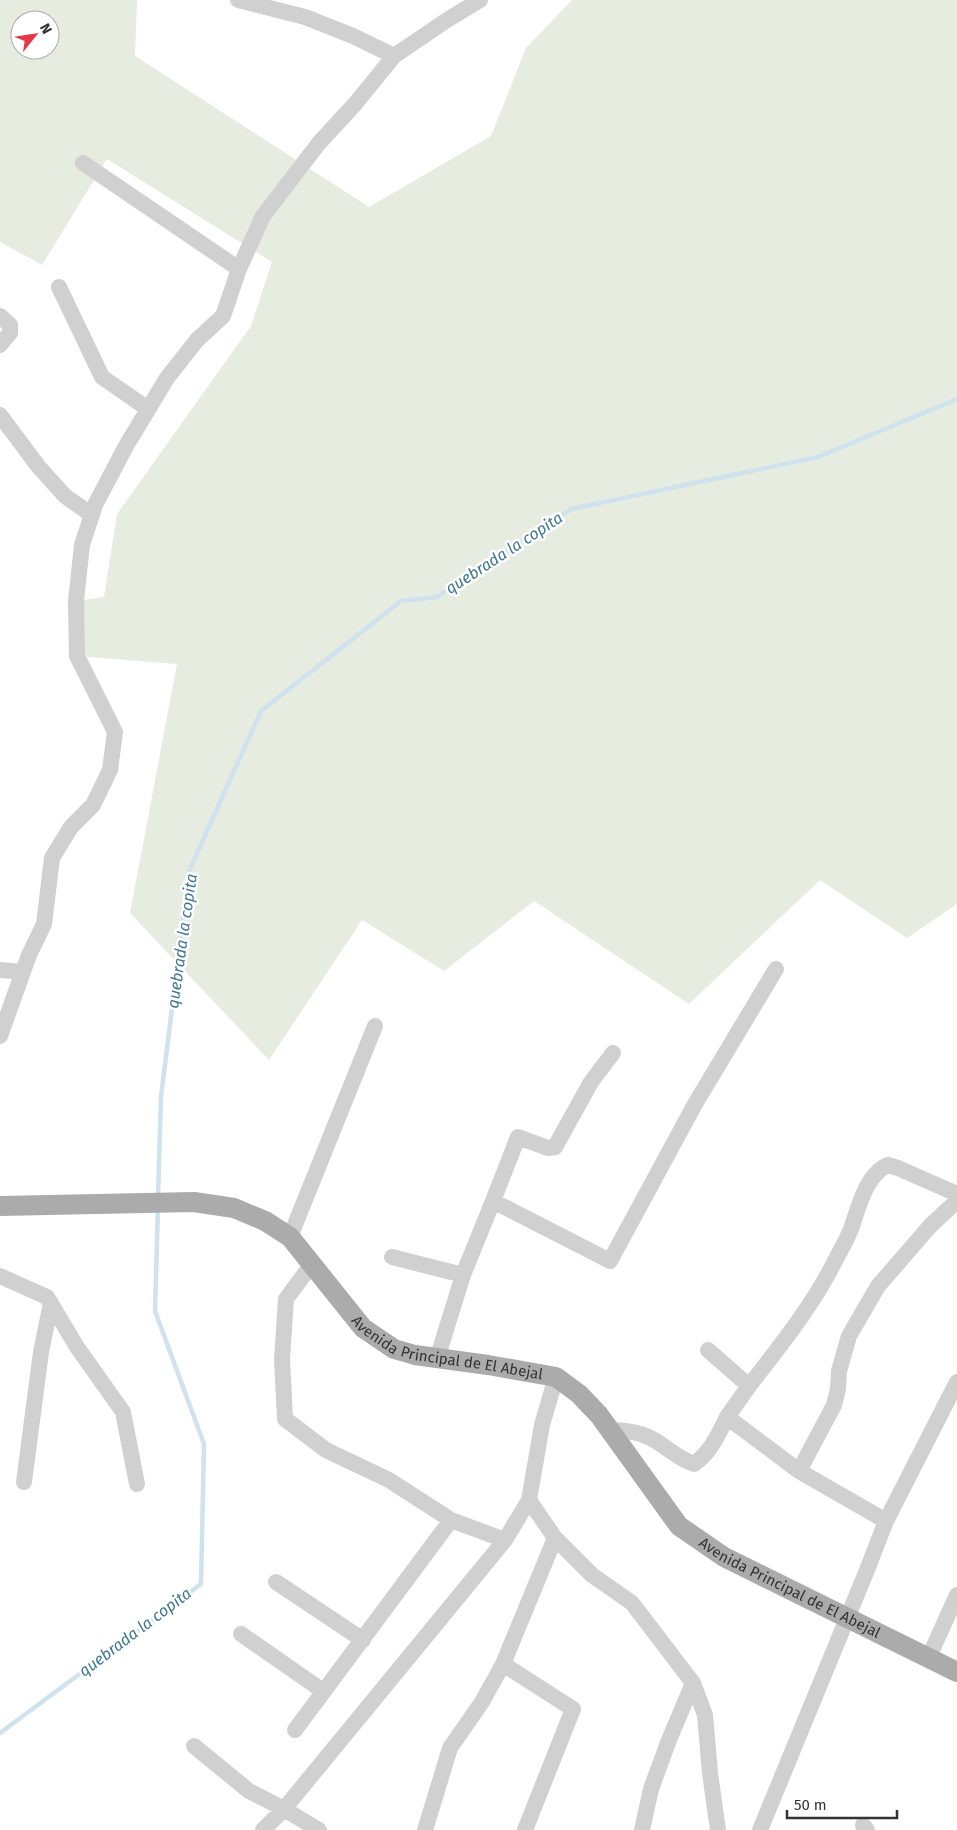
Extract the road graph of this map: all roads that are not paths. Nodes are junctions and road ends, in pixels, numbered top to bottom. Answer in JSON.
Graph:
{"nodes":[{"id":1,"x":238,"y":0,"type":"edge"},
{"id":2,"x":480,"y":0,"type":"edge"},
{"id":3,"x":394,"y":56,"type":"junction"},
{"id":4,"x":83,"y":163,"type":"dead end"},
{"id":5,"x":239,"y":269,"type":"junction"},
{"id":6,"x":59,"y":287,"type":"dead end"},
{"id":7,"x":0,"y":316,"type":"edge"},
{"id":8,"x":0,"y":345,"type":"edge"},
{"id":9,"x":148,"y":409,"type":"junction"},
{"id":10,"x":0,"y":414,"type":"edge"},
{"id":11,"x":92,"y":515,"type":"junction"},
{"id":12,"x":776,"y":969,"type":"dead end"},
{"id":13,"x":0,"y":970,"type":"edge"},
{"id":14,"x":23,"y":972,"type":"junction"},
{"id":15,"x":375,"y":1026,"type":"dead end"},
{"id":16,"x":0,"y":1036,"type":"edge"},
{"id":17,"x":613,"y":1053,"type":"dead end"},
{"id":18,"x":957,"y":1194,"type":"edge"},
{"id":19,"x":493,"y":1200,"type":"junction"},
{"id":20,"x":957,"y":1200,"type":"edge"},
{"id":21,"x":0,"y":1206,"type":"edge"},
{"id":22,"x":290,"y":1237,"type":"junction"},
{"id":23,"x":392,"y":1257,"type":"dead end"},
{"id":24,"x":312,"y":1264,"type":"junction"},
{"id":25,"x":463,"y":1275,"type":"junction"},
{"id":26,"x":0,"y":1276,"type":"edge"},
{"id":27,"x":51,"y":1303,"type":"junction"},
{"id":28,"x":708,"y":1350,"type":"dead end"},
{"id":29,"x":438,"y":1359,"type":"junction"},
{"id":30,"x":556,"y":1377,"type":"junction"},
{"id":31,"x":957,"y":1382,"type":"edge"},
{"id":32,"x":749,"y":1386,"type":"junction"},
{"id":33,"x":727,"y":1417,"type":"junction"},
{"id":34,"x":609,"y":1430,"type":"junction"},
{"id":35,"x":799,"y":1471,"type":"junction"},
{"id":36,"x":24,"y":1482,"type":"dead end"},
{"id":37,"x":137,"y":1484,"type":"dead end"},
{"id":38,"x":529,"y":1500,"type":"junction"},
{"id":39,"x":451,"y":1520,"type":"junction"},
{"id":40,"x":886,"y":1521,"type":"junction"},
{"id":41,"x":555,"y":1538,"type":"junction"},
{"id":42,"x":505,"y":1540,"type":"junction"},
{"id":43,"x":276,"y":1582,"type":"dead end"},
{"id":44,"x":957,"y":1595,"type":"edge"},
{"id":45,"x":847,"y":1617,"type":"junction"},
{"id":46,"x":241,"y":1634,"type":"dead end"},
{"id":47,"x":363,"y":1640,"type":"junction"},
{"id":48,"x":928,"y":1660,"type":"junction"},
{"id":49,"x":503,"y":1664,"type":"junction"},
{"id":50,"x":957,"y":1672,"type":"edge"},
{"id":51,"x":693,"y":1683,"type":"junction"},
{"id":52,"x":323,"y":1692,"type":"junction"},
{"id":53,"x":295,"y":1730,"type":"dead end"},
{"id":54,"x":194,"y":1746,"type":"dead end"},
{"id":55,"x":284,"y":1809,"type":"junction"},
{"id":56,"x":263,"y":1830,"type":"edge"},
{"id":57,"x":319,"y":1830,"type":"edge"},
{"id":58,"x":425,"y":1830,"type":"edge"},
{"id":59,"x":525,"y":1830,"type":"edge"},
{"id":60,"x":642,"y":1830,"type":"edge"},
{"id":61,"x":718,"y":1830,"type":"edge"},
{"id":62,"x":760,"y":1830,"type":"edge"}],
"edges":[{"from":1,"to":3,"type":"street"},
{"from":2,"to":3,"type":"street"},
{"from":3,"to":5,"type":"street"},
{"from":4,"to":5,"type":"street"},
{"from":5,"to":9,"type":"street"},
{"from":6,"to":9,"type":"street"},
{"from":7,"to":8,"type":"street"},
{"from":9,"to":11,"type":"street"},
{"from":10,"to":11,"type":"street"},
{"from":11,"to":14,"type":"street"},
{"from":12,"to":19,"type":"street"},
{"from":13,"to":14,"type":"street"},
{"from":14,"to":16,"type":"street"},
{"from":15,"to":22,"type":"street"},
{"from":17,"to":19,"type":"street"},
{"from":18,"to":32,"type":"street"},
{"from":19,"to":25,"type":"street"},
{"from":20,"to":35,"type":"street"},
{"from":21,"to":22,"type":"main road","name":"Avenida Principal de El Abejal"},
{"from":22,"to":24,"type":"main road","name":"Avenida Principal de El Abejal"},
{"from":23,"to":25,"type":"street"},
{"from":24,"to":29,"type":"main road","name":"Avenida Principal de El Abejal"},
{"from":24,"to":39,"type":"street"},
{"from":25,"to":29,"type":"street"},
{"from":26,"to":27,"type":"street"},
{"from":27,"to":36,"type":"street"},
{"from":27,"to":37,"type":"street"},
{"from":28,"to":32,"type":"street"},
{"from":29,"to":30,"type":"main road","name":"Avenida Principal de El Abejal"},
{"from":30,"to":34,"type":"main road","name":"Avenida Principal de El Abejal"},
{"from":30,"to":38,"type":"street"},
{"from":31,"to":40,"type":"street"},
{"from":32,"to":33,"type":"street"},
{"from":33,"to":34,"type":"street"},
{"from":33,"to":35,"type":"street"},
{"from":34,"to":45,"type":"main road","name":"Avenida Principal de El Abejal"},
{"from":35,"to":40,"type":"street"},
{"from":38,"to":41,"type":"street"},
{"from":38,"to":42,"type":"street"},
{"from":39,"to":42,"type":"street"},
{"from":39,"to":47,"type":"street"},
{"from":40,"to":45,"type":"street"},
{"from":41,"to":49,"type":"street"},
{"from":41,"to":51,"type":"street"},
{"from":42,"to":55,"type":"street"},
{"from":43,"to":47,"type":"street"},
{"from":44,"to":48,"type":"street"},
{"from":45,"to":48,"type":"main road","name":"Avenida Principal de El Abejal"},
{"from":45,"to":62,"type":"street"},
{"from":46,"to":52,"type":"street"},
{"from":47,"to":52,"type":"street"},
{"from":48,"to":50,"type":"main road","name":"Avenida Principal de El Abejal"},
{"from":49,"to":58,"type":"street"},
{"from":49,"to":59,"type":"street"},
{"from":51,"to":60,"type":"street"},
{"from":51,"to":61,"type":"street"},
{"from":52,"to":53,"type":"street"},
{"from":54,"to":55,"type":"street"},
{"from":55,"to":56,"type":"street"},
{"from":55,"to":57,"type":"street"}]}
